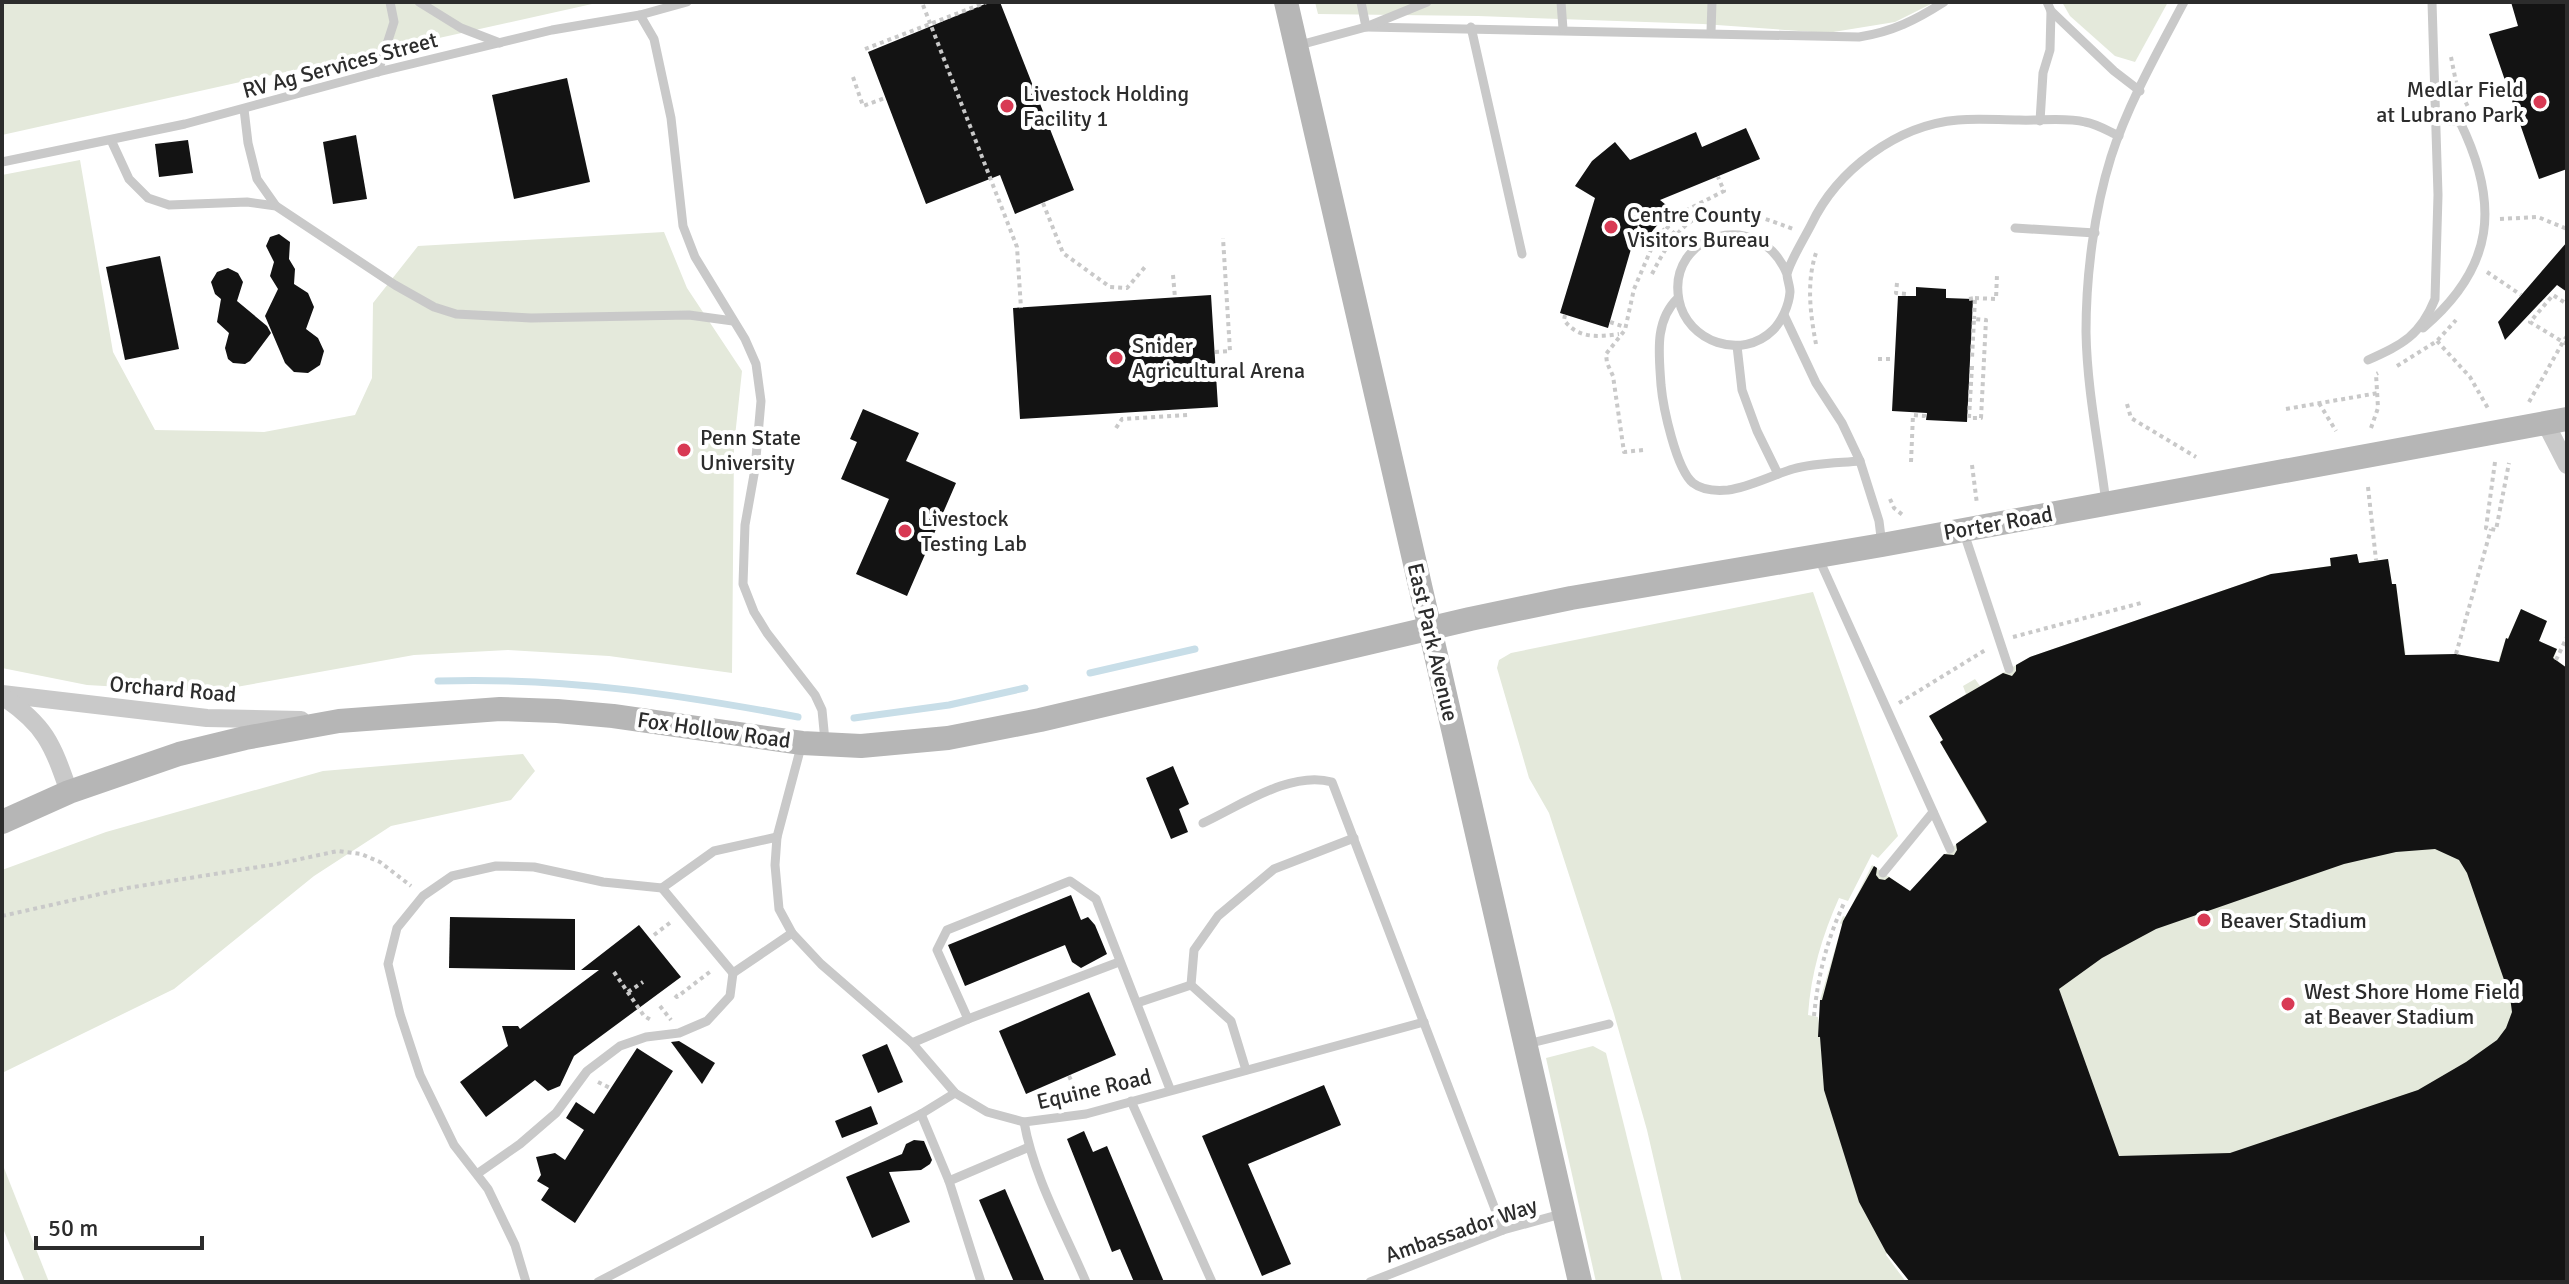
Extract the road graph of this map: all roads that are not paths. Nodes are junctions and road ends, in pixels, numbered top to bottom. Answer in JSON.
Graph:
{"nodes":[{"id":1,"x":390,"y":2,"type":"edge"},
{"id":2,"x":419,"y":2,"type":"edge"},
{"id":3,"x":687,"y":2,"type":"edge"},
{"id":4,"x":1286,"y":2,"type":"edge"},
{"id":5,"x":1361,"y":2,"type":"edge"},
{"id":6,"x":1427,"y":2,"type":"edge"},
{"id":7,"x":1561,"y":2,"type":"edge"},
{"id":8,"x":1712,"y":2,"type":"edge"},
{"id":9,"x":1944,"y":2,"type":"edge"},
{"id":10,"x":2184,"y":2,"type":"edge"},
{"id":11,"x":2432,"y":2,"type":"edge"},
{"id":12,"x":2049,"y":6,"type":"edge"},
{"id":13,"x":640,"y":15,"type":"junction"},
{"id":14,"x":1366,"y":27,"type":"junction"},
{"id":15,"x":1471,"y":27,"type":"junction"},
{"id":16,"x":1563,"y":29,"type":"junction"},
{"id":17,"x":1711,"y":32,"type":"junction"},
{"id":18,"x":500,"y":43,"type":"junction"},
{"id":19,"x":1296,"y":46,"type":"junction"},
{"id":20,"x":378,"y":72,"type":"junction"},
{"id":21,"x":2140,"y":91,"type":"junction"},
{"id":22,"x":244,"y":109,"type":"junction"},
{"id":23,"x":2435,"y":119,"type":"junction"},
{"id":24,"x":2040,"y":121,"type":"junction"},
{"id":25,"x":2119,"y":136,"type":"junction"},
{"id":26,"x":111,"y":140,"type":"junction"},
{"id":27,"x":2,"y":162,"type":"edge"},
{"id":28,"x":276,"y":206,"type":"junction"},
{"id":29,"x":2015,"y":228,"type":"dead end"},
{"id":30,"x":2095,"y":233,"type":"junction"},
{"id":31,"x":1522,"y":254,"type":"dead end"},
{"id":32,"x":1787,"y":274,"type":"junction"},
{"id":33,"x":1678,"y":298,"type":"junction"},
{"id":34,"x":1784,"y":315,"type":"junction"},
{"id":35,"x":733,"y":321,"type":"junction"},
{"id":36,"x":2413,"y":336,"type":"junction"},
{"id":37,"x":1737,"y":346,"type":"junction"},
{"id":38,"x":2368,"y":360,"type":"dead end"},
{"id":39,"x":2556,"y":420,"type":"edge"},
{"id":40,"x":1860,"y":461,"type":"junction"},
{"id":41,"x":2567,"y":465,"type":"edge"},
{"id":42,"x":1778,"y":474,"type":"junction"},
{"id":43,"x":2106,"y":504,"type":"junction"},
{"id":44,"x":1963,"y":529,"type":"junction"},
{"id":45,"x":1882,"y":545,"type":"junction"},
{"id":46,"x":1817,"y":556,"type":"junction"},
{"id":47,"x":1429,"y":628,"type":"junction"},
{"id":48,"x":2009,"y":669,"type":"dead end"},
{"id":49,"x":2,"y":695,"type":"edge"},
{"id":50,"x":339,"y":721,"type":"junction"},
{"id":51,"x":814,"y":744,"type":"junction"},
{"id":52,"x":69,"y":792,"type":"junction"},
{"id":53,"x":1933,"y":812,"type":"junction"},
{"id":54,"x":2,"y":822,"type":"edge"},
{"id":55,"x":1203,"y":823,"type":"dead end"},
{"id":56,"x":777,"y":837,"type":"junction"},
{"id":57,"x":1354,"y":838,"type":"junction"},
{"id":58,"x":1950,"y":849,"type":"dead end"},
{"id":59,"x":1883,"y":873,"type":"dead end"},
{"id":60,"x":662,"y":888,"type":"junction"},
{"id":61,"x":792,"y":933,"type":"junction"},
{"id":62,"x":1119,"y":962,"type":"junction"},
{"id":63,"x":733,"y":973,"type":"junction"},
{"id":64,"x":1191,"y":985,"type":"junction"},
{"id":65,"x":1137,"y":1003,"type":"junction"},
{"id":66,"x":968,"y":1019,"type":"junction"},
{"id":67,"x":1424,"y":1022,"type":"junction"},
{"id":68,"x":1609,"y":1024,"type":"dead end"},
{"id":69,"x":912,"y":1043,"type":"junction"},
{"id":70,"x":1524,"y":1045,"type":"junction"},
{"id":71,"x":1246,"y":1070,"type":"junction"},
{"id":72,"x":1170,"y":1089,"type":"junction"},
{"id":73,"x":955,"y":1093,"type":"junction"},
{"id":74,"x":1131,"y":1101,"type":"junction"},
{"id":75,"x":921,"y":1114,"type":"junction"},
{"id":76,"x":1024,"y":1122,"type":"junction"},
{"id":77,"x":1029,"y":1147,"type":"junction"},
{"id":78,"x":477,"y":1174,"type":"junction"},
{"id":79,"x":949,"y":1181,"type":"junction"},
{"id":80,"x":1564,"y":1213,"type":"junction"},
{"id":81,"x":1503,"y":1230,"type":"junction"},
{"id":82,"x":526,"y":1282,"type":"edge"},
{"id":83,"x":598,"y":1282,"type":"edge"},
{"id":84,"x":981,"y":1282,"type":"edge"},
{"id":85,"x":1086,"y":1282,"type":"edge"},
{"id":86,"x":1212,"y":1282,"type":"edge"},
{"id":87,"x":1370,"y":1282,"type":"edge"},
{"id":88,"x":1580,"y":1282,"type":"edge"}],
"edges":[{"from":1,"to":20,"type":"lane"},
{"from":2,"to":18,"type":"lane"},
{"from":3,"to":13,"type":"lane","name":"RV Ag Services Street"},
{"from":4,"to":19,"type":"main road","name":"East Park Avenue"},
{"from":5,"to":14,"type":"lane"},
{"from":6,"to":14,"type":"lane"},
{"from":7,"to":16,"type":"lane"},
{"from":8,"to":17,"type":"lane"},
{"from":9,"to":17,"type":"lane"},
{"from":10,"to":21,"type":"lane"},
{"from":11,"to":23,"type":"lane"},
{"from":12,"to":21,"type":"lane"},
{"from":12,"to":24,"type":"lane"},
{"from":13,"to":18,"type":"lane","name":"RV Ag Services Street"},
{"from":13,"to":35,"type":"lane"},
{"from":14,"to":15,"type":"lane"},
{"from":14,"to":19,"type":"lane"},
{"from":15,"to":16,"type":"lane"},
{"from":15,"to":31,"type":"lane"},
{"from":16,"to":17,"type":"lane"},
{"from":18,"to":20,"type":"lane","name":"RV Ag Services Street"},
{"from":19,"to":47,"type":"main road","name":"East Park Avenue"},
{"from":20,"to":22,"type":"lane","name":"RV Ag Services Street"},
{"from":21,"to":25,"type":"lane"},
{"from":22,"to":26,"type":"lane","name":"RV Ag Services Street"},
{"from":22,"to":28,"type":"lane"},
{"from":23,"to":36,"type":"lane"},
{"from":23,"to":36,"type":"lane"},
{"from":24,"to":25,"type":"lane"},
{"from":24,"to":32,"type":"lane"},
{"from":25,"to":30,"type":"lane"},
{"from":26,"to":27,"type":"lane","name":"RV Ag Services Street"},
{"from":26,"to":28,"type":"lane"},
{"from":28,"to":35,"type":"lane"},
{"from":29,"to":30,"type":"lane"},
{"from":30,"to":43,"type":"lane"},
{"from":32,"to":33,"type":"lane"},
{"from":32,"to":34,"type":"lane"},
{"from":33,"to":37,"type":"lane"},
{"from":33,"to":42,"type":"lane"},
{"from":34,"to":37,"type":"lane"},
{"from":34,"to":40,"type":"lane"},
{"from":35,"to":51,"type":"lane"},
{"from":36,"to":38,"type":"lane"},
{"from":37,"to":42,"type":"lane"},
{"from":39,"to":41,"type":"street"},
{"from":39,"to":43,"type":"main road","name":"Porter Road"},
{"from":40,"to":42,"type":"lane"},
{"from":40,"to":45,"type":"lane"},
{"from":43,"to":44,"type":"main road","name":"Porter Road"},
{"from":44,"to":45,"type":"main road","name":"Porter Road"},
{"from":44,"to":48,"type":"lane"},
{"from":45,"to":46,"type":"main road","name":"Porter Road"},
{"from":46,"to":47,"type":"main road","name":"Porter Road"},
{"from":46,"to":53,"type":"lane"},
{"from":47,"to":51,"type":"main road","name":"Fox Hollow Road"},
{"from":47,"to":70,"type":"main road","name":"East Park Avenue"},
{"from":49,"to":50,"type":"street","name":"Orchard Road"},
{"from":49,"to":52,"type":"street","name":"Orchard Road"},
{"from":50,"to":51,"type":"main road","name":"Fox Hollow Road"},
{"from":50,"to":52,"type":"main road","name":"Fox Hollow Road"},
{"from":51,"to":56,"type":"lane","name":"Equine Road"},
{"from":52,"to":54,"type":"main road","name":"Fox Hollow Road"},
{"from":53,"to":58,"type":"lane"},
{"from":53,"to":59,"type":"lane"},
{"from":55,"to":57,"type":"lane"},
{"from":56,"to":60,"type":"lane"},
{"from":56,"to":61,"type":"lane","name":"Equine Road"},
{"from":57,"to":64,"type":"lane"},
{"from":57,"to":67,"type":"lane"},
{"from":60,"to":63,"type":"lane"},
{"from":60,"to":78,"type":"lane"},
{"from":61,"to":63,"type":"lane"},
{"from":61,"to":69,"type":"lane","name":"Equine Road"},
{"from":62,"to":65,"type":"lane"},
{"from":62,"to":66,"type":"lane"},
{"from":62,"to":66,"type":"lane"},
{"from":63,"to":78,"type":"lane"},
{"from":64,"to":65,"type":"lane"},
{"from":64,"to":71,"type":"lane"},
{"from":65,"to":72,"type":"lane"},
{"from":66,"to":69,"type":"lane"},
{"from":67,"to":71,"type":"lane","name":"Equine Road"},
{"from":67,"to":81,"type":"lane"},
{"from":68,"to":70,"type":"lane"},
{"from":69,"to":73,"type":"lane","name":"Equine Road"},
{"from":70,"to":80,"type":"main road","name":"East Park Avenue"},
{"from":71,"to":72,"type":"lane","name":"Equine Road"},
{"from":72,"to":74,"type":"lane","name":"Equine Road"},
{"from":73,"to":75,"type":"lane"},
{"from":73,"to":76,"type":"lane","name":"Equine Road"},
{"from":74,"to":76,"type":"lane","name":"Equine Road"},
{"from":74,"to":86,"type":"lane"},
{"from":75,"to":79,"type":"lane"},
{"from":75,"to":83,"type":"lane"},
{"from":76,"to":77,"type":"lane"},
{"from":77,"to":79,"type":"lane"},
{"from":77,"to":85,"type":"lane"},
{"from":78,"to":82,"type":"lane"},
{"from":79,"to":84,"type":"lane"},
{"from":80,"to":81,"type":"lane","name":"Ambassador Way"},
{"from":80,"to":88,"type":"main road","name":"East Park Avenue"},
{"from":81,"to":87,"type":"lane","name":"Ambassador Way"}]}
